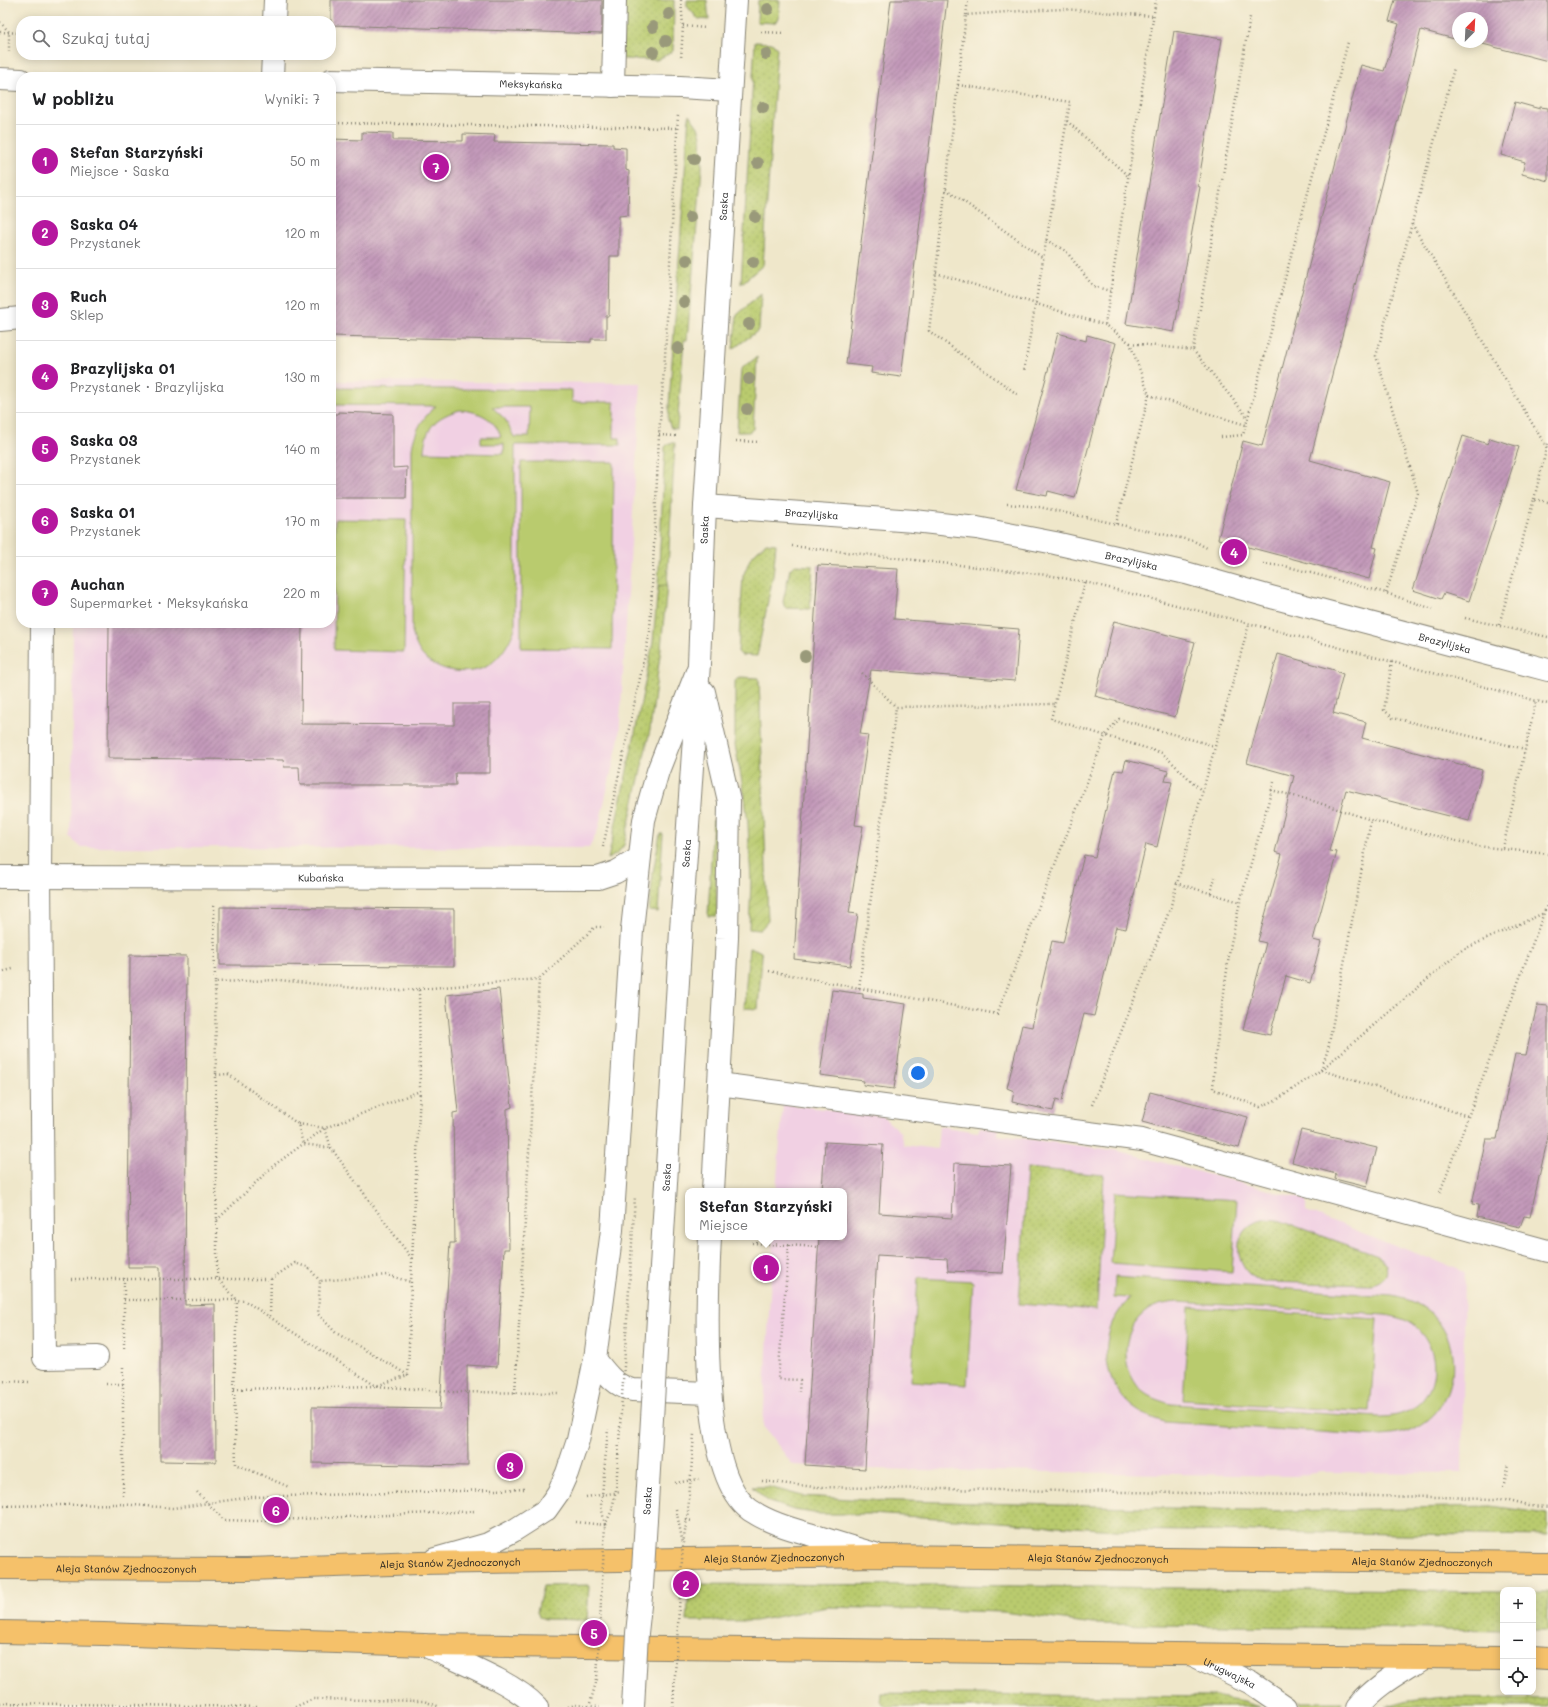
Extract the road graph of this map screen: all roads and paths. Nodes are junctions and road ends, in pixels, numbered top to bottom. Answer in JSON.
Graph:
{"nodes":[{"id":1,"x":275,"y":0,"type":"edge"},
{"id":2,"x":615,"y":0,"type":"edge"},
{"id":3,"x":681,"y":0,"type":"edge"},
{"id":4,"x":736,"y":0,"type":"edge"},
{"id":5,"x":968,"y":0,"type":"edge"},
{"id":6,"x":1156,"y":0,"type":"edge"},
{"id":7,"x":966,"y":15,"type":"junction"},
{"id":8,"x":274,"y":16,"type":"edge"},
{"id":9,"x":1153,"y":16,"type":"junction"},
{"id":10,"x":1250,"y":17,"type":"dead end"},
{"id":11,"x":0,"y":22,"type":"edge"},
{"id":12,"x":683,"y":26,"type":"junction"},
{"id":13,"x":711,"y":28,"type":"dead end"},
{"id":14,"x":0,"y":32,"type":"edge"},
{"id":15,"x":9,"y":32,"type":"junction"},
{"id":16,"x":756,"y":32,"type":"dead end"},
{"id":17,"x":16,"y":33,"type":"edge"},
{"id":18,"x":784,"y":33,"type":"dead end"},
{"id":19,"x":1348,"y":42,"type":"dead end"},
{"id":20,"x":273,"y":60,"type":"edge"},
{"id":21,"x":681,"y":66,"type":"dead end"},
{"id":22,"x":1454,"y":68,"type":"dead end"},
{"id":23,"x":272,"y":72,"type":"edge"},
{"id":24,"x":0,"y":79,"type":"edge"},
{"id":25,"x":16,"y":80,"type":"edge"},
{"id":26,"x":336,"y":80,"type":"edge"},
{"id":27,"x":958,"y":85,"type":"junction"},
{"id":28,"x":613,"y":86,"type":"junction"},
{"id":29,"x":730,"y":90,"type":"junction"},
{"id":30,"x":678,"y":110,"type":"dead end"},
{"id":31,"x":1067,"y":121,"type":"junction"},
{"id":32,"x":336,"y":123,"type":"edge"},
{"id":33,"x":677,"y":128,"type":"junction"},
{"id":34,"x":1128,"y":176,"type":"junction"},
{"id":35,"x":946,"y":188,"type":"junction"},
{"id":36,"x":1412,"y":224,"type":"junction"},
{"id":37,"x":1046,"y":240,"type":"junction"},
{"id":38,"x":1043,"y":258,"type":"junction"},
{"id":39,"x":936,"y":273,"type":"junction"},
{"id":40,"x":1110,"y":291,"type":"junction"},
{"id":41,"x":1035,"y":304,"type":"junction"},
{"id":42,"x":16,"y":318,"type":"edge"},
{"id":43,"x":0,"y":320,"type":"edge"},
{"id":44,"x":1105,"y":325,"type":"junction"},
{"id":45,"x":1130,"y":343,"type":"junction"},
{"id":46,"x":1193,"y":350,"type":"junction"},
{"id":47,"x":1024,"y":371,"type":"dead end"},
{"id":48,"x":1017,"y":394,"type":"dead end"},
{"id":49,"x":1150,"y":395,"type":"junction"},
{"id":50,"x":1248,"y":419,"type":"junction"},
{"id":51,"x":1246,"y":425,"type":"junction"},
{"id":52,"x":659,"y":435,"type":"junction"},
{"id":53,"x":676,"y":436,"type":"dead end"},
{"id":54,"x":1220,"y":437,"type":"dead end"},
{"id":55,"x":736,"y":441,"type":"dead end"},
{"id":56,"x":760,"y":442,"type":"dead end"},
{"id":57,"x":1548,"y":443,"type":"edge"},
{"id":58,"x":1547,"y":448,"type":"junction"},
{"id":59,"x":1534,"y":499,"type":"junction"},
{"id":60,"x":1548,"y":502,"type":"edge"},
{"id":61,"x":705,"y":506,"type":"junction"},
{"id":62,"x":1116,"y":524,"type":"dead end"},
{"id":63,"x":792,"y":546,"type":"dead end"},
{"id":64,"x":1085,"y":582,"type":"junction"},
{"id":65,"x":1386,"y":593,"type":"dead end"},
{"id":66,"x":1249,"y":624,"type":"junction"},
{"id":67,"x":1499,"y":625,"type":"dead end"},
{"id":68,"x":42,"y":628,"type":"edge"},
{"id":69,"x":1392,"y":662,"type":"junction"},
{"id":70,"x":698,"y":669,"type":"junction"},
{"id":71,"x":1548,"y":670,"type":"edge"},
{"id":72,"x":862,"y":673,"type":"dead end"},
{"id":73,"x":1536,"y":701,"type":"junction"},
{"id":74,"x":1054,"y":704,"type":"junction"},
{"id":75,"x":1548,"y":704,"type":"edge"},
{"id":76,"x":896,"y":707,"type":"junction"},
{"id":77,"x":1105,"y":736,"type":"junction"},
{"id":78,"x":1215,"y":746,"type":"junction"},
{"id":79,"x":1525,"y":749,"type":"junction"},
{"id":80,"x":1274,"y":782,"type":"dead end"},
{"id":81,"x":1271,"y":790,"type":"junction"},
{"id":82,"x":1202,"y":791,"type":"junction"},
{"id":83,"x":1371,"y":820,"type":"junction"},
{"id":84,"x":603,"y":848,"type":"dead end"},
{"id":85,"x":1503,"y":848,"type":"junction"},
{"id":86,"x":1548,"y":854,"type":"edge"},
{"id":87,"x":638,"y":859,"type":"junction"},
{"id":88,"x":40,"y":876,"type":"junction"},
{"id":89,"x":0,"y":877,"type":"edge"},
{"id":90,"x":1215,"y":877,"type":"dead end"},
{"id":91,"x":214,"y":878,"type":"junction"},
{"id":92,"x":1176,"y":883,"type":"junction"},
{"id":93,"x":1210,"y":894,"type":"junction"},
{"id":94,"x":1240,"y":902,"type":"junction"},
{"id":95,"x":1548,"y":902,"type":"edge"},
{"id":96,"x":1544,"y":913,"type":"junction"},
{"id":97,"x":595,"y":927,"type":"dead end"},
{"id":98,"x":769,"y":971,"type":"dead end"},
{"id":99,"x":539,"y":979,"type":"junction"},
{"id":100,"x":215,"y":982,"type":"junction"},
{"id":101,"x":859,"y":988,"type":"junction"},
{"id":102,"x":419,"y":989,"type":"junction"},
{"id":103,"x":1321,"y":1070,"type":"junction"},
{"id":104,"x":216,"y":1075,"type":"junction"},
{"id":105,"x":719,"y":1084,"type":"junction"},
{"id":106,"x":420,"y":1091,"type":"junction"},
{"id":107,"x":1468,"y":1116,"type":"junction"},
{"id":108,"x":298,"y":1124,"type":"junction"},
{"id":109,"x":326,"y":1128,"type":"junction"},
{"id":110,"x":1081,"y":1131,"type":"junction"},
{"id":111,"x":304,"y":1144,"type":"junction"},
{"id":112,"x":331,"y":1148,"type":"junction"},
{"id":113,"x":713,"y":1188,"type":"edge"},
{"id":114,"x":636,"y":1194,"type":"dead end"},
{"id":115,"x":1431,"y":1219,"type":"junction"},
{"id":116,"x":217,"y":1220,"type":"junction"},
{"id":117,"x":710,"y":1240,"type":"edge"},
{"id":118,"x":752,"y":1243,"type":"dead end"},
{"id":119,"x":789,"y":1245,"type":"junction"},
{"id":120,"x":819,"y":1247,"type":"dead end"},
{"id":121,"x":1548,"y":1251,"type":"edge"},
{"id":122,"x":412,"y":1259,"type":"junction"},
{"id":123,"x":124,"y":1278,"type":"junction"},
{"id":124,"x":217,"y":1278,"type":"junction"},
{"id":125,"x":43,"y":1279,"type":"junction"},
{"id":126,"x":270,"y":1279,"type":"junction"},
{"id":127,"x":320,"y":1281,"type":"junction"},
{"id":128,"x":411,"y":1282,"type":"junction"},
{"id":129,"x":124,"y":1300,"type":"junction"},
{"id":130,"x":237,"y":1300,"type":"junction"},
{"id":131,"x":270,"y":1317,"type":"junction"},
{"id":132,"x":124,"y":1354,"type":"dead end"},
{"id":133,"x":97,"y":1357,"type":"dead end"},
{"id":134,"x":595,"y":1359,"type":"junction"},
{"id":135,"x":124,"y":1361,"type":"dead end"},
{"id":136,"x":408,"y":1375,"type":"junction"},
{"id":137,"x":376,"y":1386,"type":"junction"},
{"id":138,"x":234,"y":1389,"type":"junction"},
{"id":139,"x":798,"y":1392,"type":"dead end"},
{"id":140,"x":515,"y":1393,"type":"junction"},
{"id":141,"x":709,"y":1393,"type":"junction"},
{"id":142,"x":563,"y":1394,"type":"dead end"},
{"id":143,"x":608,"y":1429,"type":"dead end"},
{"id":144,"x":694,"y":1434,"type":"dead end"},
{"id":145,"x":1509,"y":1464,"type":"dead end"},
{"id":146,"x":1503,"y":1486,"type":"dead end"},
{"id":147,"x":289,"y":1487,"type":"dead end"},
{"id":148,"x":528,"y":1488,"type":"dead end"},
{"id":149,"x":974,"y":1489,"type":"dead end"},
{"id":150,"x":197,"y":1492,"type":"dead end"},
{"id":151,"x":123,"y":1496,"type":"dead end"},
{"id":152,"x":207,"y":1503,"type":"junction"},
{"id":153,"x":0,"y":1506,"type":"edge"},
{"id":154,"x":1548,"y":1507,"type":"edge"},
{"id":155,"x":476,"y":1511,"type":"dead end"},
{"id":156,"x":686,"y":1520,"type":"junction"},
{"id":157,"x":694,"y":1521,"type":"dead end"},
{"id":158,"x":576,"y":1522,"type":"dead end"},
{"id":159,"x":604,"y":1525,"type":"junction"},
{"id":160,"x":880,"y":1556,"type":"junction"},
{"id":161,"x":1548,"y":1563,"type":"edge"},
{"id":162,"x":420,"y":1564,"type":"junction"},
{"id":163,"x":0,"y":1568,"type":"edge"},
{"id":164,"x":0,"y":1632,"type":"edge"},
{"id":165,"x":424,"y":1645,"type":"junction"},
{"id":166,"x":1193,"y":1655,"type":"junction"},
{"id":167,"x":1423,"y":1657,"type":"junction"},
{"id":168,"x":1500,"y":1658,"type":"edge"},
{"id":169,"x":1536,"y":1658,"type":"edge"},
{"id":170,"x":1548,"y":1659,"type":"edge"},
{"id":171,"x":0,"y":1703,"type":"edge"},
{"id":172,"x":260,"y":1707,"type":"edge"},
{"id":173,"x":295,"y":1707,"type":"edge"},
{"id":174,"x":440,"y":1707,"type":"edge"},
{"id":175,"x":536,"y":1707,"type":"edge"},
{"id":176,"x":568,"y":1707,"type":"edge"},
{"id":177,"x":589,"y":1707,"type":"edge"},
{"id":178,"x":600,"y":1707,"type":"edge"},
{"id":179,"x":633,"y":1707,"type":"edge"},
{"id":180,"x":673,"y":1707,"type":"edge"},
{"id":181,"x":1286,"y":1707,"type":"edge"},
{"id":182,"x":1357,"y":1707,"type":"edge"}],
"edges":[{"from":1,"to":8,"type":"street"},
{"from":2,"to":28,"type":"street"},
{"from":3,"to":12,"type":"path"},
{"from":4,"to":29,"type":"street","name":"Saska"},
{"from":5,"to":7,"type":"path"},
{"from":6,"to":9,"type":"path"},
{"from":7,"to":9,"type":"path"},
{"from":7,"to":27,"type":"path"},
{"from":9,"to":34,"type":"path"},
{"from":10,"to":46,"type":"path"},
{"from":11,"to":15,"type":"path"},
{"from":12,"to":13,"type":"path"},
{"from":12,"to":21,"type":"path"},
{"from":14,"to":15,"type":"path"},
{"from":15,"to":17,"type":"path"},
{"from":16,"to":18,"type":"path"},
{"from":19,"to":50,"type":"path"},
{"from":20,"to":23,"type":"street"},
{"from":22,"to":36,"type":"path"},
{"from":24,"to":25,"type":"street"},
{"from":26,"to":28,"type":"street","name":"Meksykańska"},
{"from":27,"to":31,"type":"path"},
{"from":27,"to":35,"type":"path"},
{"from":28,"to":29,"type":"street","name":"Meksykańska"},
{"from":29,"to":61,"type":"street","name":"Saska"},
{"from":30,"to":33,"type":"path"},
{"from":31,"to":34,"type":"path"},
{"from":31,"to":37,"type":"path"},
{"from":32,"to":33,"type":"path"},
{"from":33,"to":52,"type":"path"},
{"from":34,"to":40,"type":"path"},
{"from":35,"to":38,"type":"path"},
{"from":35,"to":39,"type":"path"},
{"from":36,"to":58,"type":"path"},
{"from":36,"to":65,"type":"path"},
{"from":37,"to":38,"type":"path"},
{"from":37,"to":40,"type":"path"},
{"from":38,"to":41,"type":"path"},
{"from":39,"to":41,"type":"path"},
{"from":39,"to":48,"type":"path"},
{"from":40,"to":44,"type":"path"},
{"from":41,"to":44,"type":"path"},
{"from":41,"to":47,"type":"path"},
{"from":42,"to":43,"type":"street"},
{"from":44,"to":45,"type":"path"},
{"from":45,"to":46,"type":"path"},
{"from":45,"to":49,"type":"path"},
{"from":46,"to":50,"type":"path"},
{"from":49,"to":51,"type":"path"},
{"from":49,"to":62,"type":"path"},
{"from":50,"to":51,"type":"path"},
{"from":51,"to":54,"type":"path"},
{"from":52,"to":53,"type":"path"},
{"from":52,"to":84,"type":"path"},
{"from":55,"to":56,"type":"path"},
{"from":57,"to":58,"type":"path"},
{"from":58,"to":59,"type":"path"},
{"from":59,"to":60,"type":"path"},
{"from":59,"to":67,"type":"path"},
{"from":61,"to":70,"type":"street","name":"Saska"},
{"from":61,"to":71,"type":"street","name":"Brazylijska"},
{"from":63,"to":64,"type":"path"},
{"from":64,"to":66,"type":"path"},
{"from":64,"to":74,"type":"path"},
{"from":66,"to":69,"type":"path"},
{"from":66,"to":78,"type":"path"},
{"from":68,"to":88,"type":"street"},
{"from":69,"to":73,"type":"path"},
{"from":69,"to":79,"type":"path"},
{"from":70,"to":87,"type":"street"},
{"from":70,"to":105,"type":"street"},
{"from":70,"to":179,"type":"street","name":"Saska","bridge":true},
{"from":72,"to":76,"type":"path"},
{"from":73,"to":75,"type":"path"},
{"from":73,"to":79,"type":"path"},
{"from":74,"to":76,"type":"path"},
{"from":74,"to":77,"type":"path"},
{"from":76,"to":101,"type":"path"},
{"from":77,"to":78,"type":"path"},
{"from":77,"to":82,"type":"path"},
{"from":77,"to":101,"type":"path"},
{"from":78,"to":82,"type":"path"},
{"from":79,"to":85,"type":"path"},
{"from":80,"to":81,"type":"path"},
{"from":81,"to":83,"type":"path"},
{"from":81,"to":94,"type":"path"},
{"from":82,"to":92,"type":"path"},
{"from":83,"to":85,"type":"path"},
{"from":83,"to":103,"type":"path"},
{"from":85,"to":86,"type":"path"},
{"from":87,"to":91,"type":"street","name":"Kubańska"},
{"from":87,"to":134,"type":"street"},
{"from":88,"to":89,"type":"street","name":"Kubańska"},
{"from":88,"to":91,"type":"street","name":"Kubańska"},
{"from":88,"to":125,"type":"street"},
{"from":90,"to":93,"type":"path"},
{"from":91,"to":100,"type":"path"},
{"from":92,"to":93,"type":"path"},
{"from":92,"to":110,"type":"path"},
{"from":93,"to":94,"type":"path"},
{"from":94,"to":103,"type":"path"},
{"from":95,"to":96,"type":"path"},
{"from":96,"to":103,"type":"path"},
{"from":96,"to":107,"type":"path"},
{"from":97,"to":99,"type":"path"},
{"from":98,"to":101,"type":"path"},
{"from":99,"to":102,"type":"path"},
{"from":99,"to":140,"type":"path"},
{"from":100,"to":102,"type":"path"},
{"from":100,"to":104,"type":"path"},
{"from":102,"to":106,"type":"path"},
{"from":103,"to":107,"type":"path"},
{"from":104,"to":108,"type":"path"},
{"from":104,"to":116,"type":"path"},
{"from":105,"to":110,"type":"street"},
{"from":105,"to":113,"type":"street"},
{"from":106,"to":109,"type":"path"},
{"from":106,"to":122,"type":"path"},
{"from":107,"to":115,"type":"path"},
{"from":108,"to":109,"type":"path"},
{"from":108,"to":111,"type":"path"},
{"from":109,"to":111,"type":"path"},
{"from":109,"to":112,"type":"path"},
{"from":110,"to":115,"type":"street"},
{"from":111,"to":112,"type":"path"},
{"from":111,"to":116,"type":"path"},
{"from":112,"to":122,"type":"path"},
{"from":114,"to":159,"type":"path","bridge":true},
{"from":115,"to":121,"type":"street"},
{"from":116,"to":124,"type":"path"},
{"from":117,"to":141,"type":"street"},
{"from":118,"to":119,"type":"path"},
{"from":119,"to":120,"type":"path"},
{"from":119,"to":139,"type":"path"},
{"from":122,"to":128,"type":"path"},
{"from":123,"to":124,"type":"path"},
{"from":123,"to":125,"type":"path"},
{"from":123,"to":129,"type":"path"},
{"from":124,"to":126,"type":"path"},
{"from":124,"to":130,"type":"path"},
{"from":125,"to":133,"type":"street"},
{"from":126,"to":127,"type":"path"},
{"from":126,"to":131,"type":"path"},
{"from":127,"to":128,"type":"path"},
{"from":127,"to":136,"type":"path"},
{"from":128,"to":136,"type":"path"},
{"from":129,"to":130,"type":"path"},
{"from":129,"to":132,"type":"path"},
{"from":130,"to":131,"type":"path"},
{"from":130,"to":138,"type":"path"},
{"from":131,"to":137,"type":"path"},
{"from":134,"to":141,"type":"street"},
{"from":134,"to":162,"type":"street"},
{"from":135,"to":151,"type":"path"},
{"from":136,"to":137,"type":"path"},
{"from":137,"to":138,"type":"path"},
{"from":137,"to":140,"type":"path"},
{"from":138,"to":147,"type":"path"},
{"from":140,"to":142,"type":"path"},
{"from":141,"to":160,"type":"street"},
{"from":143,"to":159,"type":"path","bridge":true},
{"from":144,"to":156,"type":"path","bridge":true},
{"from":145,"to":146,"type":"path"},
{"from":148,"to":152,"type":"path"},
{"from":149,"to":154,"type":"path"},
{"from":150,"to":152,"type":"path"},
{"from":152,"to":153,"type":"path"},
{"from":152,"to":155,"type":"path"},
{"from":156,"to":157,"type":"path"},
{"from":156,"to":180,"type":"path","bridge":true},
{"from":158,"to":159,"type":"path"},
{"from":159,"to":177,"type":"path","bridge":true},
{"from":160,"to":161,"type":"main road","name":"Aleja Stanów Zjednoczonych"},
{"from":160,"to":162,"type":"main road","name":"Aleja Stanów Zjednoczonych"},
{"from":162,"to":163,"type":"main road","name":"Aleja Stanów Zjednoczonych"},
{"from":164,"to":165,"type":"main road"},
{"from":165,"to":166,"type":"main road"},
{"from":165,"to":175,"type":"street"},
{"from":166,"to":167,"type":"main road"},
{"from":166,"to":181,"type":"street","name":"Urugwajska"},
{"from":167,"to":168,"type":"main road"},
{"from":167,"to":182,"type":"street"},
{"from":169,"to":170,"type":"main road"},
{"from":171,"to":172,"type":"path"},
{"from":173,"to":174,"type":"path"},
{"from":176,"to":178,"type":"path"}]}
